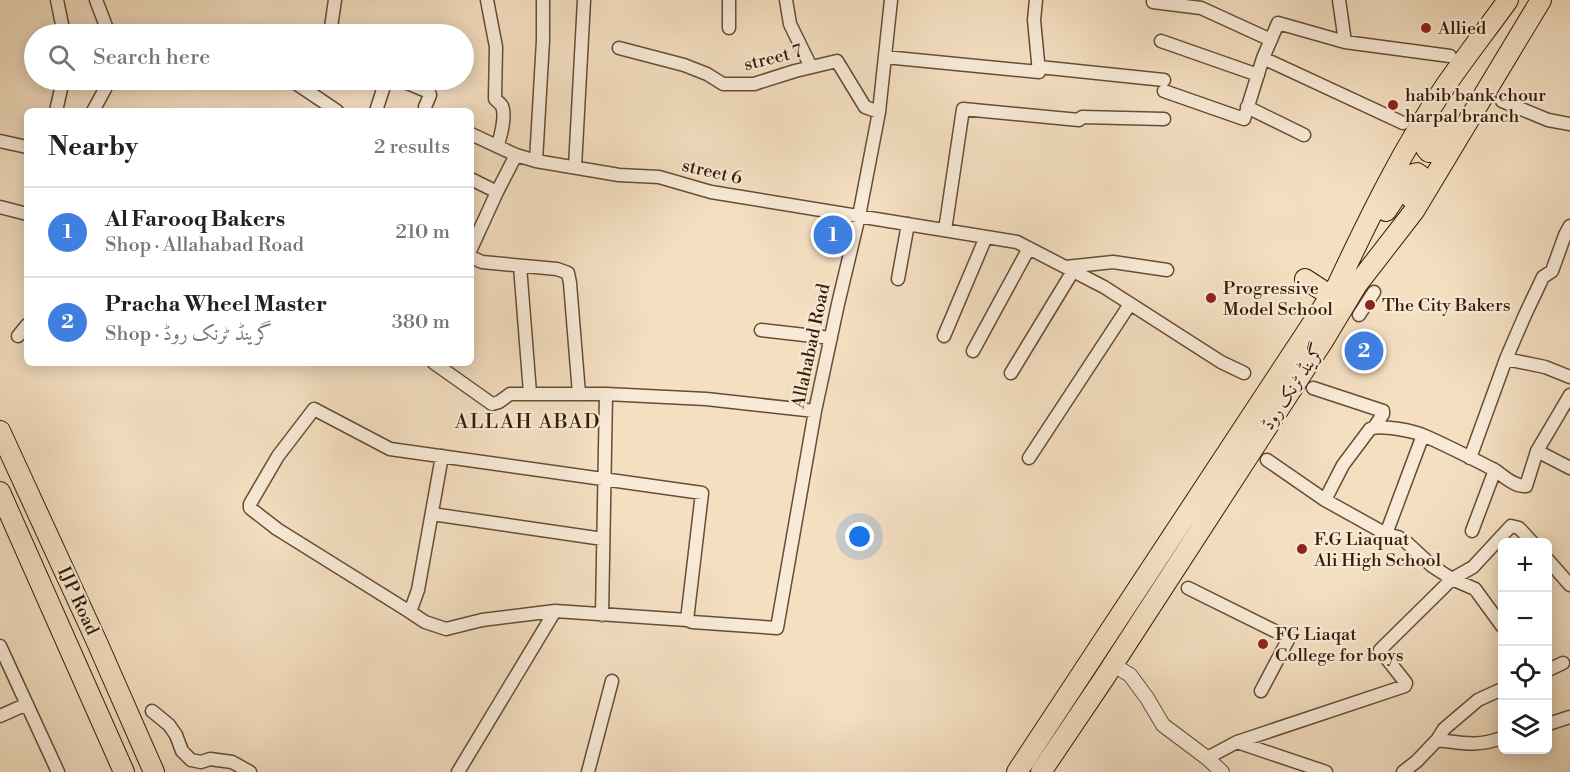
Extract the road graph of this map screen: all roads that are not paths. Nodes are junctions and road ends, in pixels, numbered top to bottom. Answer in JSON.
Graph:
{"nodes":[{"id":1,"x":57,"y":0,"type":"edge"},
{"id":2,"x":96,"y":0,"type":"edge"},
{"id":3,"x":335,"y":0,"type":"edge"},
{"id":4,"x":487,"y":0,"type":"edge"},
{"id":5,"x":543,"y":0,"type":"edge"},
{"id":6,"x":584,"y":0,"type":"edge"},
{"id":7,"x":729,"y":0,"type":"edge"},
{"id":8,"x":786,"y":0,"type":"edge"},
{"id":9,"x":891,"y":0,"type":"edge"},
{"id":10,"x":1036,"y":0,"type":"edge"},
{"id":11,"x":1338,"y":0,"type":"edge"},
{"id":12,"x":1509,"y":0,"type":"edge"},
{"id":13,"x":1153,"y":2,"type":"dead end"},
{"id":14,"x":1540,"y":2,"type":"edge"},
{"id":15,"x":62,"y":24,"type":"edge"},
{"id":16,"x":105,"y":24,"type":"edge"},
{"id":17,"x":331,"y":24,"type":"edge"},
{"id":18,"x":729,"y":28,"type":"dead end"},
{"id":19,"x":1271,"y":40,"type":"junction"},
{"id":20,"x":1161,"y":41,"type":"dead end"},
{"id":21,"x":1345,"y":42,"type":"junction"},
{"id":22,"x":619,"y":48,"type":"dead end"},
{"id":23,"x":1450,"y":56,"type":"dead end"},
{"id":24,"x":885,"y":57,"type":"junction"},
{"id":25,"x":1263,"y":58,"type":"junction"},
{"id":26,"x":811,"y":67,"type":"junction"},
{"id":27,"x":1039,"y":67,"type":"junction"},
{"id":28,"x":1258,"y":75,"type":"junction"},
{"id":29,"x":61,"y":90,"type":"edge"},
{"id":30,"x":104,"y":90,"type":"edge"},
{"id":31,"x":306,"y":90,"type":"edge"},
{"id":32,"x":383,"y":90,"type":"edge"},
{"id":33,"x":424,"y":90,"type":"edge"},
{"id":34,"x":1502,"y":101,"type":"dead end"},
{"id":35,"x":1248,"y":106,"type":"junction"},
{"id":36,"x":57,"y":108,"type":"edge"},
{"id":37,"x":95,"y":108,"type":"edge"},
{"id":38,"x":333,"y":108,"type":"edge"},
{"id":39,"x":377,"y":108,"type":"edge"},
{"id":40,"x":425,"y":108,"type":"edge"},
{"id":41,"x":879,"y":112,"type":"junction"},
{"id":42,"x":1164,"y":119,"type":"dead end"},
{"id":43,"x":1403,"y":123,"type":"dead end"},
{"id":44,"x":1570,"y":124,"type":"edge"},
{"id":45,"x":474,"y":135,"type":"edge"},
{"id":46,"x":1304,"y":135,"type":"dead end"},
{"id":47,"x":0,"y":141,"type":"edge"},
{"id":48,"x":24,"y":146,"type":"edge"},
{"id":49,"x":497,"y":146,"type":"junction"},
{"id":50,"x":516,"y":155,"type":"junction"},
{"id":51,"x":536,"y":160,"type":"junction"},
{"id":52,"x":575,"y":167,"type":"junction"},
{"id":53,"x":474,"y":180,"type":"edge"},
{"id":54,"x":497,"y":192,"type":"junction"},
{"id":55,"x":0,"y":207,"type":"edge"},
{"id":56,"x":24,"y":213,"type":"edge"},
{"id":57,"x":859,"y":216,"type":"junction"},
{"id":58,"x":908,"y":224,"type":"junction"},
{"id":59,"x":1570,"y":226,"type":"edge"},
{"id":60,"x":945,"y":230,"type":"junction"},
{"id":61,"x":986,"y":237,"type":"junction"},
{"id":62,"x":474,"y":242,"type":"edge"},
{"id":63,"x":1029,"y":248,"type":"junction"},
{"id":64,"x":474,"y":258,"type":"edge"},
{"id":65,"x":520,"y":266,"type":"junction"},
{"id":66,"x":1069,"y":269,"type":"junction"},
{"id":67,"x":1368,"y":269,"type":"junction"},
{"id":68,"x":1167,"y":270,"type":"dead end"},
{"id":69,"x":898,"y":279,"type":"dead end"},
{"id":70,"x":1305,"y":279,"type":"dead end"},
{"id":71,"x":1334,"y":291,"type":"junction"},
{"id":72,"x":1374,"y":292,"type":"dead end"},
{"id":73,"x":1130,"y":304,"type":"junction"},
{"id":74,"x":1359,"y":315,"type":"dead end"},
{"id":75,"x":24,"y":329,"type":"edge"},
{"id":76,"x":761,"y":330,"type":"dead end"},
{"id":77,"x":18,"y":336,"type":"dead end"},
{"id":78,"x":944,"y":336,"type":"dead end"},
{"id":79,"x":831,"y":338,"type":"junction"},
{"id":80,"x":973,"y":351,"type":"dead end"},
{"id":81,"x":1506,"y":359,"type":"junction"},
{"id":82,"x":438,"y":366,"type":"edge"},
{"id":83,"x":1011,"y":373,"type":"dead end"},
{"id":84,"x":1244,"y":373,"type":"dead end"},
{"id":85,"x":1570,"y":377,"type":"edge"},
{"id":86,"x":1313,"y":388,"type":"dead end"},
{"id":87,"x":530,"y":393,"type":"junction"},
{"id":88,"x":579,"y":394,"type":"junction"},
{"id":89,"x":606,"y":394,"type":"junction"},
{"id":90,"x":1570,"y":395,"type":"edge"},
{"id":91,"x":815,"y":411,"type":"junction"},
{"id":92,"x":1375,"y":426,"type":"junction"},
{"id":93,"x":0,"y":431,"type":"edge"},
{"id":94,"x":1423,"y":435,"type":"junction"},
{"id":95,"x":1537,"y":451,"type":"junction"},
{"id":96,"x":442,"y":456,"type":"junction"},
{"id":97,"x":1029,"y":458,"type":"dead end"},
{"id":98,"x":1470,"y":458,"type":"junction"},
{"id":99,"x":1267,"y":460,"type":"dead end"},
{"id":100,"x":1570,"y":468,"type":"edge"},
{"id":101,"x":1495,"y":470,"type":"junction"},
{"id":102,"x":604,"y":478,"type":"junction"},
{"id":103,"x":0,"y":492,"type":"edge"},
{"id":104,"x":1325,"y":500,"type":"junction"},
{"id":105,"x":432,"y":514,"type":"junction"},
{"id":106,"x":1472,"y":531,"type":"dead end"},
{"id":107,"x":1386,"y":534,"type":"junction"},
{"id":108,"x":1500,"y":538,"type":"edge"},
{"id":109,"x":1528,"y":538,"type":"edge"},
{"id":110,"x":603,"y":539,"type":"junction"},
{"id":111,"x":1498,"y":540,"type":"edge"},
{"id":112,"x":1552,"y":565,"type":"edge"},
{"id":113,"x":1452,"y":579,"type":"junction"},
{"id":114,"x":1570,"y":585,"type":"edge"},
{"id":115,"x":1188,"y":588,"type":"dead end"},
{"id":116,"x":555,"y":611,"type":"junction"},
{"id":117,"x":410,"y":612,"type":"junction"},
{"id":118,"x":602,"y":615,"type":"junction"},
{"id":119,"x":1498,"y":619,"type":"edge"},
{"id":120,"x":687,"y":620,"type":"junction"},
{"id":121,"x":0,"y":645,"type":"edge"},
{"id":122,"x":1563,"y":663,"type":"dead end"},
{"id":123,"x":1113,"y":664,"type":"junction"},
{"id":124,"x":1552,"y":668,"type":"edge"},
{"id":125,"x":612,"y":681,"type":"dead end"},
{"id":126,"x":1261,"y":691,"type":"dead end"},
{"id":127,"x":1498,"y":691,"type":"edge"},
{"id":128,"x":27,"y":704,"type":"junction"},
{"id":129,"x":152,"y":711,"type":"dead end"},
{"id":130,"x":0,"y":717,"type":"edge"},
{"id":131,"x":1570,"y":717,"type":"edge"},
{"id":132,"x":1552,"y":723,"type":"edge"},
{"id":133,"x":1498,"y":739,"type":"edge"},
{"id":134,"x":1437,"y":740,"type":"junction"},
{"id":135,"x":1237,"y":742,"type":"junction"},
{"id":136,"x":1207,"y":758,"type":"junction"},
{"id":137,"x":1407,"y":771,"type":"edge"},
{"id":138,"x":58,"y":772,"type":"edge"},
{"id":139,"x":124,"y":772,"type":"edge"},
{"id":140,"x":154,"y":772,"type":"edge"},
{"id":141,"x":250,"y":772,"type":"edge"},
{"id":142,"x":458,"y":772,"type":"edge"},
{"id":143,"x":588,"y":772,"type":"edge"},
{"id":144,"x":1017,"y":772,"type":"edge"},
{"id":145,"x":1041,"y":772,"type":"edge"},
{"id":146,"x":1222,"y":772,"type":"edge"},
{"id":147,"x":1326,"y":772,"type":"edge"}],
"edges":[{"from":1,"to":15,"type":"street"},
{"from":2,"to":16,"type":"street"},
{"from":3,"to":17,"type":"street"},
{"from":4,"to":49,"type":"street"},
{"from":5,"to":51,"type":"street"},
{"from":6,"to":52,"type":"street"},
{"from":7,"to":18,"type":"street"},
{"from":8,"to":26,"type":"street"},
{"from":9,"to":24,"type":"street","name":"Allahabad Road"},
{"from":10,"to":27,"type":"street"},
{"from":11,"to":21,"type":"street"},
{"from":12,"to":14,"type":"highway"},
{"from":12,"to":71,"type":"highway","name":"گرینڈ ٹرنک روڈ"},
{"from":13,"to":19,"type":"street"},
{"from":14,"to":67,"type":"highway","name":"گرینڈ ٹرنک روڈ"},
{"from":19,"to":21,"type":"street"},
{"from":19,"to":25,"type":"street"},
{"from":20,"to":28,"type":"street"},
{"from":21,"to":23,"type":"street"},
{"from":22,"to":26,"type":"street","name":"street 7"},
{"from":24,"to":27,"type":"street"},
{"from":24,"to":41,"type":"street","name":"Allahabad Road"},
{"from":25,"to":28,"type":"street"},
{"from":25,"to":43,"type":"street"},
{"from":26,"to":41,"type":"street","name":"street 7"},
{"from":27,"to":35,"type":"street"},
{"from":28,"to":35,"type":"street"},
{"from":29,"to":36,"type":"street"},
{"from":30,"to":37,"type":"street"},
{"from":31,"to":38,"type":"street"},
{"from":32,"to":39,"type":"street"},
{"from":33,"to":40,"type":"street"},
{"from":34,"to":44,"type":"street"},
{"from":35,"to":46,"type":"street"},
{"from":41,"to":57,"type":"street","name":"Allahabad Road"},
{"from":42,"to":60,"type":"street"},
{"from":45,"to":49,"type":"street","name":"street 6"},
{"from":47,"to":48,"type":"street"},
{"from":49,"to":50,"type":"street","name":"street 6"},
{"from":50,"to":51,"type":"street","name":"street 6"},
{"from":50,"to":54,"type":"street"},
{"from":51,"to":52,"type":"street","name":"street 6"},
{"from":52,"to":57,"type":"street","name":"street 6"},
{"from":53,"to":54,"type":"street"},
{"from":54,"to":62,"type":"street"},
{"from":55,"to":56,"type":"street"},
{"from":57,"to":58,"type":"street","name":"street 6"},
{"from":57,"to":79,"type":"street","name":"Allahabad Road"},
{"from":58,"to":60,"type":"street","name":"street 6"},
{"from":58,"to":69,"type":"street"},
{"from":59,"to":81,"type":"street"},
{"from":60,"to":61,"type":"street","name":"street 6"},
{"from":61,"to":63,"type":"street","name":"street 6"},
{"from":61,"to":78,"type":"street"},
{"from":63,"to":66,"type":"street","name":"street 6"},
{"from":63,"to":80,"type":"street"},
{"from":64,"to":65,"type":"street"},
{"from":65,"to":87,"type":"street"},
{"from":65,"to":88,"type":"street"},
{"from":66,"to":68,"type":"street"},
{"from":66,"to":73,"type":"street","name":"street 6"},
{"from":66,"to":83,"type":"street"},
{"from":67,"to":71,"type":"highway"},
{"from":67,"to":123,"type":"highway","name":"گرینڈ ٹرنک روڈ"},
{"from":70,"to":71,"type":"highway"},
{"from":71,"to":144,"type":"highway","name":"گرینڈ ٹرنک روڈ"},
{"from":72,"to":74,"type":"street"},
{"from":73,"to":84,"type":"street","name":"street 6"},
{"from":73,"to":97,"type":"street"},
{"from":75,"to":77,"type":"street"},
{"from":76,"to":79,"type":"street"},
{"from":79,"to":91,"type":"street","name":"Allahabad Road"},
{"from":81,"to":85,"type":"street"},
{"from":81,"to":98,"type":"street"},
{"from":82,"to":87,"type":"street"},
{"from":86,"to":92,"type":"street"},
{"from":87,"to":88,"type":"street"},
{"from":88,"to":89,"type":"street"},
{"from":89,"to":91,"type":"street"},
{"from":89,"to":102,"type":"street"},
{"from":90,"to":95,"type":"street"},
{"from":91,"to":120,"type":"street","name":"Allahabad Road"},
{"from":92,"to":94,"type":"street"},
{"from":92,"to":104,"type":"street"},
{"from":93,"to":140,"type":"highway","name":"IJP Road"},
{"from":94,"to":98,"type":"street"},
{"from":94,"to":107,"type":"street"},
{"from":95,"to":100,"type":"street"},
{"from":95,"to":101,"type":"street"},
{"from":96,"to":102,"type":"street"},
{"from":96,"to":105,"type":"street"},
{"from":96,"to":117,"type":"street"},
{"from":98,"to":101,"type":"street"},
{"from":99,"to":104,"type":"street"},
{"from":101,"to":106,"type":"street"},
{"from":102,"to":110,"type":"street"},
{"from":102,"to":120,"type":"street"},
{"from":103,"to":139,"type":"highway","name":"IJP Road"},
{"from":104,"to":107,"type":"street"},
{"from":105,"to":110,"type":"street"},
{"from":105,"to":117,"type":"street"},
{"from":107,"to":113,"type":"street"},
{"from":108,"to":109,"type":"street"},
{"from":110,"to":118,"type":"street"},
{"from":111,"to":113,"type":"street"},
{"from":112,"to":114,"type":"street"},
{"from":113,"to":119,"type":"street"},
{"from":113,"to":135,"type":"street"},
{"from":115,"to":126,"type":"street"},
{"from":116,"to":117,"type":"street"},
{"from":116,"to":118,"type":"street"},
{"from":116,"to":142,"type":"street"},
{"from":118,"to":120,"type":"street"},
{"from":121,"to":128,"type":"street"},
{"from":122,"to":124,"type":"street"},
{"from":123,"to":136,"type":"street"},
{"from":123,"to":145,"type":"highway","name":"گرینڈ ٹرنک روڈ"},
{"from":125,"to":143,"type":"street"},
{"from":127,"to":134,"type":"street"},
{"from":128,"to":130,"type":"street"},
{"from":128,"to":138,"type":"street"},
{"from":129,"to":141,"type":"street"},
{"from":131,"to":132,"type":"street"},
{"from":133,"to":134,"type":"street"},
{"from":134,"to":137,"type":"street"},
{"from":135,"to":136,"type":"street"},
{"from":135,"to":147,"type":"street"},
{"from":136,"to":146,"type":"street"}]}
